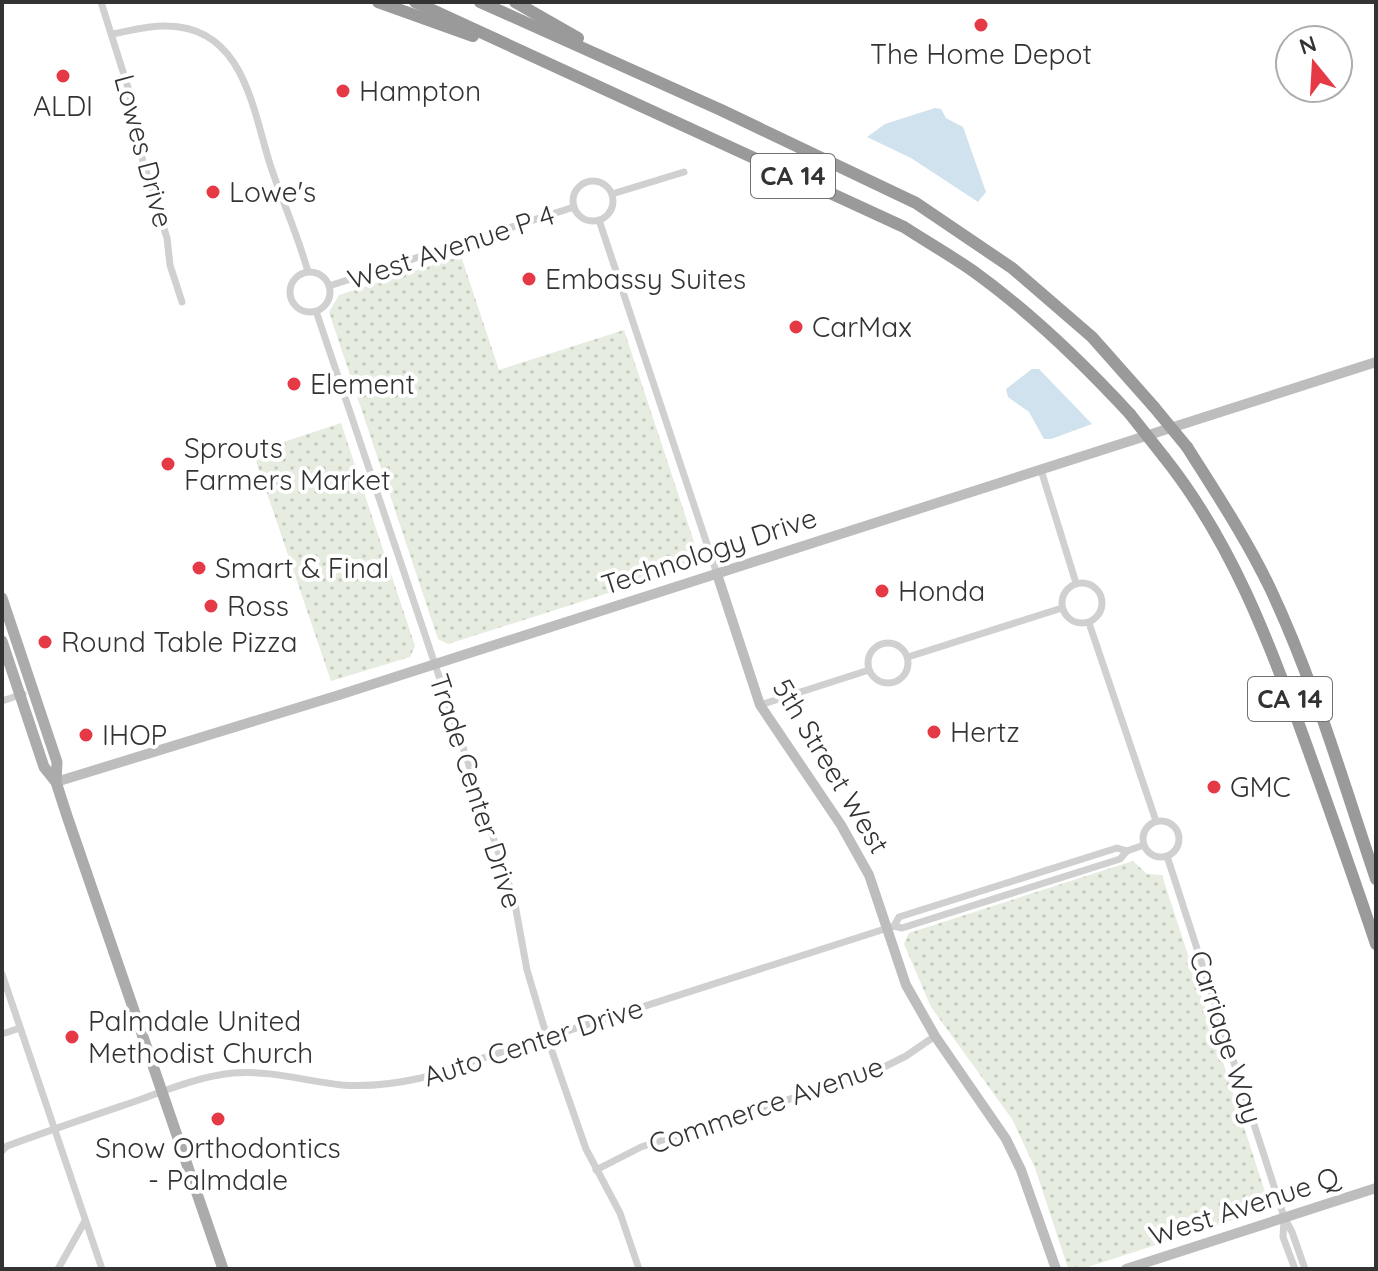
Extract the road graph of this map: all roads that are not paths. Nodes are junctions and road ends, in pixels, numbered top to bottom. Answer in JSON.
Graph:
{"nodes":[{"id":1,"x":101,"y":2,"type":"edge"},
{"id":2,"x":378,"y":2,"type":"edge"},
{"id":3,"x":415,"y":2,"type":"edge"},
{"id":4,"x":480,"y":2,"type":"edge"},
{"id":5,"x":515,"y":2,"type":"edge"},
{"id":6,"x":112,"y":34,"type":"junction"},
{"id":7,"x":526,"y":52,"type":"junction"},
{"id":8,"x":610,"y":60,"type":"junction"},
{"id":9,"x":684,"y":172,"type":"dead end"},
{"id":10,"x":612,"y":194,"type":"junction"},
{"id":11,"x":574,"y":207,"type":"junction"},
{"id":12,"x":599,"y":220,"type":"junction"},
{"id":13,"x":308,"y":272,"type":"junction"},
{"id":14,"x":329,"y":286,"type":"junction"},
{"id":15,"x":182,"y":302,"type":"dead end"},
{"id":16,"x":316,"y":311,"type":"junction"},
{"id":17,"x":1376,"y":362,"type":"edge"},
{"id":18,"x":1041,"y":470,"type":"junction"},
{"id":19,"x":717,"y":574,"type":"junction"},
{"id":20,"x":1076,"y":583,"type":"junction"},
{"id":21,"x":2,"y":598,"type":"edge"},
{"id":22,"x":1062,"y":608,"type":"junction"},
{"id":23,"x":1089,"y":623,"type":"junction"},
{"id":24,"x":2,"y":641,"type":"edge"},
{"id":25,"x":908,"y":657,"type":"junction"},
{"id":26,"x":434,"y":665,"type":"junction"},
{"id":27,"x":869,"y":670,"type":"junction"},
{"id":28,"x":33,"y":691,"type":"junction"},
{"id":29,"x":20,"y":695,"type":"junction"},
{"id":30,"x":2,"y":701,"type":"edge"},
{"id":31,"x":760,"y":705,"type":"junction"},
{"id":32,"x":56,"y":782,"type":"junction"},
{"id":33,"x":1156,"y":821,"type":"junction"},
{"id":34,"x":1144,"y":845,"type":"junction"},
{"id":35,"x":1167,"y":856,"type":"junction"},
{"id":36,"x":1376,"y":879,"type":"edge"},
{"id":37,"x":890,"y":927,"type":"junction"},
{"id":38,"x":1376,"y":944,"type":"edge"},
{"id":39,"x":2,"y":974,"type":"edge"},
{"id":40,"x":20,"y":1028,"type":"junction"},
{"id":41,"x":2,"y":1034,"type":"edge"},
{"id":42,"x":935,"y":1036,"type":"junction"},
{"id":43,"x":547,"y":1037,"type":"junction"},
{"id":44,"x":164,"y":1091,"type":"junction"},
{"id":45,"x":55,"y":1128,"type":"junction"},
{"id":46,"x":2,"y":1151,"type":"edge"},
{"id":47,"x":596,"y":1170,"type":"junction"},
{"id":48,"x":1376,"y":1188,"type":"edge"},
{"id":49,"x":1284,"y":1217,"type":"junction"},
{"id":50,"x":85,"y":1221,"type":"junction"},
{"id":51,"x":58,"y":1269,"type":"edge"},
{"id":52,"x":102,"y":1269,"type":"edge"},
{"id":53,"x":223,"y":1269,"type":"edge"},
{"id":54,"x":639,"y":1269,"type":"edge"},
{"id":55,"x":1056,"y":1269,"type":"edge"},
{"id":56,"x":1126,"y":1269,"type":"edge"},
{"id":57,"x":1295,"y":1269,"type":"edge"},
{"id":58,"x":1305,"y":1269,"type":"edge"}],
"edges":[{"from":1,"to":6,"type":"street","name":"Lowes Drive"},
{"from":2,"to":7,"type":"highway"},
{"from":3,"to":7,"type":"highway","number":"CA 14"},
{"from":4,"to":8,"type":"highway","number":"CA 14"},
{"from":5,"to":8,"type":"highway"},
{"from":6,"to":13,"type":"street"},
{"from":6,"to":15,"type":"street","name":"Lowes Drive"},
{"from":7,"to":38,"type":"highway","number":"CA 14","bridge":true},
{"from":8,"to":36,"type":"highway","number":"CA 14","bridge":true},
{"from":9,"to":10,"type":"street"},
{"from":10,"to":11,"type":"street"},
{"from":10,"to":12,"type":"street"},
{"from":11,"to":12,"type":"street"},
{"from":11,"to":14,"type":"street","name":"West Avenue P 4"},
{"from":12,"to":19,"type":"street","name":"5th Street West"},
{"from":13,"to":14,"type":"street"},
{"from":13,"to":16,"type":"street"},
{"from":14,"to":16,"type":"street"},
{"from":16,"to":26,"type":"street","name":"Trade Center Drive"},
{"from":17,"to":18,"type":"main road","name":"Technology Drive"},
{"from":18,"to":19,"type":"main road","name":"Technology Drive"},
{"from":18,"to":20,"type":"street"},
{"from":19,"to":26,"type":"main road","name":"Technology Drive"},
{"from":19,"to":31,"type":"main road","name":"5th Street West"},
{"from":20,"to":22,"type":"street"},
{"from":20,"to":23,"type":"street"},
{"from":21,"to":28,"type":"main road"},
{"from":22,"to":23,"type":"street"},
{"from":22,"to":25,"type":"street"},
{"from":23,"to":33,"type":"street"},
{"from":24,"to":29,"type":"main road"},
{"from":25,"to":27,"type":"street"},
{"from":25,"to":27,"type":"street"},
{"from":26,"to":32,"type":"main road","name":"Technology Drive"},
{"from":26,"to":43,"type":"street","name":"Trade Center Drive"},
{"from":27,"to":31,"type":"street"},
{"from":28,"to":29,"type":"street"},
{"from":28,"to":32,"type":"main road"},
{"from":29,"to":30,"type":"street"},
{"from":29,"to":32,"type":"main road"},
{"from":31,"to":37,"type":"main road","name":"5th Street West"},
{"from":32,"to":44,"type":"main road"},
{"from":33,"to":34,"type":"street"},
{"from":33,"to":35,"type":"street"},
{"from":34,"to":35,"type":"street"},
{"from":34,"to":37,"type":"street","name":"Auto Center Drive"},
{"from":35,"to":49,"type":"street","name":"Carriage Way"},
{"from":37,"to":42,"type":"main road","name":"5th Street West"},
{"from":37,"to":43,"type":"street","name":"Auto Center Drive"},
{"from":39,"to":40,"type":"street"},
{"from":40,"to":41,"type":"street"},
{"from":40,"to":45,"type":"street"},
{"from":42,"to":47,"type":"street","name":"Commerce Avenue"},
{"from":42,"to":55,"type":"main road","name":"5th Street West"},
{"from":43,"to":44,"type":"street","name":"Auto Center Drive"},
{"from":43,"to":47,"type":"street","name":"Trade Center Drive"},
{"from":44,"to":45,"type":"street","name":"Auto Center Drive"},
{"from":44,"to":53,"type":"main road"},
{"from":45,"to":46,"type":"street","name":"Auto Center Drive"},
{"from":45,"to":50,"type":"street"},
{"from":47,"to":54,"type":"street","name":"Trade Center Drive"},
{"from":48,"to":49,"type":"main road","name":"West Avenue Q"},
{"from":49,"to":56,"type":"main road","name":"West Avenue Q"},
{"from":49,"to":57,"type":"street"},
{"from":49,"to":58,"type":"street"},
{"from":50,"to":51,"type":"street"},
{"from":50,"to":52,"type":"street"}]}
